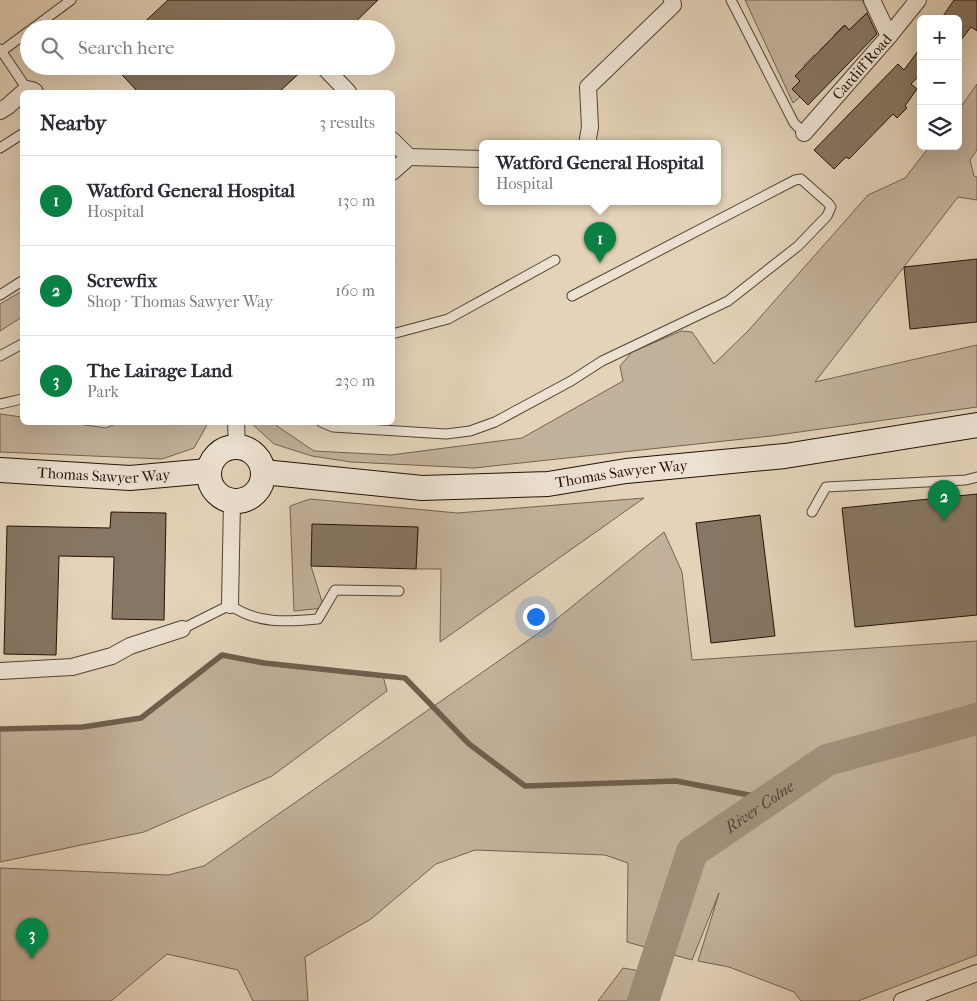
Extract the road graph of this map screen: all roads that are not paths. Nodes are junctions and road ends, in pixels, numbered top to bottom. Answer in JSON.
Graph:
{"nodes":[{"id":1,"x":71,"y":0,"type":"edge"},
{"id":2,"x":672,"y":0,"type":"edge"},
{"id":3,"x":731,"y":0,"type":"edge"},
{"id":4,"x":872,"y":0,"type":"edge"},
{"id":5,"x":918,"y":0,"type":"edge"},
{"id":6,"x":44,"y":20,"type":"edge"},
{"id":7,"x":889,"y":36,"type":"junction"},
{"id":8,"x":20,"y":37,"type":"edge"},
{"id":9,"x":1,"y":50,"type":"edge"},
{"id":10,"x":332,"y":75,"type":"edge"},
{"id":11,"x":30,"y":90,"type":"edge"},
{"id":12,"x":346,"y":90,"type":"edge"},
{"id":13,"x":20,"y":98,"type":"edge"},
{"id":14,"x":0,"y":111,"type":"edge"},
{"id":15,"x":804,"y":132,"type":"joint"},
{"id":16,"x":20,"y":135,"type":"edge"},
{"id":17,"x":588,"y":140,"type":"edge"},
{"id":18,"x":395,"y":143,"type":"edge"},
{"id":19,"x":0,"y":148,"type":"edge"},
{"id":20,"x":409,"y":157,"type":"junction"},
{"id":21,"x":479,"y":159,"type":"edge"},
{"id":22,"x":395,"y":169,"type":"edge"},
{"id":23,"x":555,"y":260,"type":"dead end"},
{"id":24,"x":20,"y":282,"type":"edge"},
{"id":25,"x":0,"y":295,"type":"edge"},
{"id":26,"x":572,"y":296,"type":"dead end"},
{"id":27,"x":395,"y":333,"type":"edge"},
{"id":28,"x":20,"y":345,"type":"edge"},
{"id":29,"x":0,"y":356,"type":"edge"},
{"id":30,"x":20,"y":399,"type":"edge"},
{"id":31,"x":0,"y":404,"type":"edge"},
{"id":32,"x":236,"y":425,"type":"edge"},
{"id":33,"x":328,"y":425,"type":"edge"},
{"id":34,"x":977,"y":425,"type":"edge"},
{"id":35,"x":237,"y":447,"type":"junction"},
{"id":36,"x":0,"y":470,"type":"edge"},
{"id":37,"x":208,"y":471,"type":"junction"},
{"id":38,"x":263,"y":472,"type":"junction"},
{"id":39,"x":977,"y":477,"type":"edge"},
{"id":40,"x":232,"y":501,"type":"junction"},
{"id":41,"x":812,"y":512,"type":"dead end"},
{"id":42,"x":399,"y":591,"type":"dead end"},
{"id":43,"x":230,"y":605,"type":"junction"},
{"id":44,"x":182,"y":629,"type":"joint"},
{"id":45,"x":0,"y":671,"type":"edge"},
{"id":46,"x":977,"y":973,"type":"edge"},
{"id":47,"x":902,"y":1001,"type":"edge"}],
"edges":[{"from":1,"to":6,"type":"lane"},
{"from":2,"to":17,"type":"street"},
{"from":3,"to":15,"type":"lane"},
{"from":4,"to":7,"type":"street"},
{"from":5,"to":7,"type":"street","name":"Cardiff Road"},
{"from":7,"to":15,"type":"street","name":"Cardiff Road"},
{"from":8,"to":9,"type":"lane"},
{"from":9,"to":11,"type":"lane"},
{"from":10,"to":12,"type":"street"},
{"from":13,"to":14,"type":"street"},
{"from":16,"to":19,"type":"lane"},
{"from":18,"to":20,"type":"street"},
{"from":20,"to":21,"type":"street"},
{"from":20,"to":22,"type":"street"},
{"from":23,"to":27,"type":"lane"},
{"from":24,"to":25,"type":"lane"},
{"from":26,"to":33,"type":"lane"},
{"from":28,"to":29,"type":"lane"},
{"from":30,"to":31,"type":"lane"},
{"from":32,"to":35,"type":"street"},
{"from":34,"to":38,"type":"street","name":"Thomas Sawyer Way"},
{"from":35,"to":37,"type":"street"},
{"from":35,"to":38,"type":"street"},
{"from":36,"to":37,"type":"street","name":"Thomas Sawyer Way"},
{"from":37,"to":40,"type":"street"},
{"from":38,"to":40,"type":"street"},
{"from":39,"to":41,"type":"lane"},
{"from":40,"to":43,"type":"street"},
{"from":42,"to":43,"type":"lane"},
{"from":43,"to":44,"type":"lane"},
{"from":44,"to":45,"type":"street"},
{"from":46,"to":47,"type":"street"}]}
